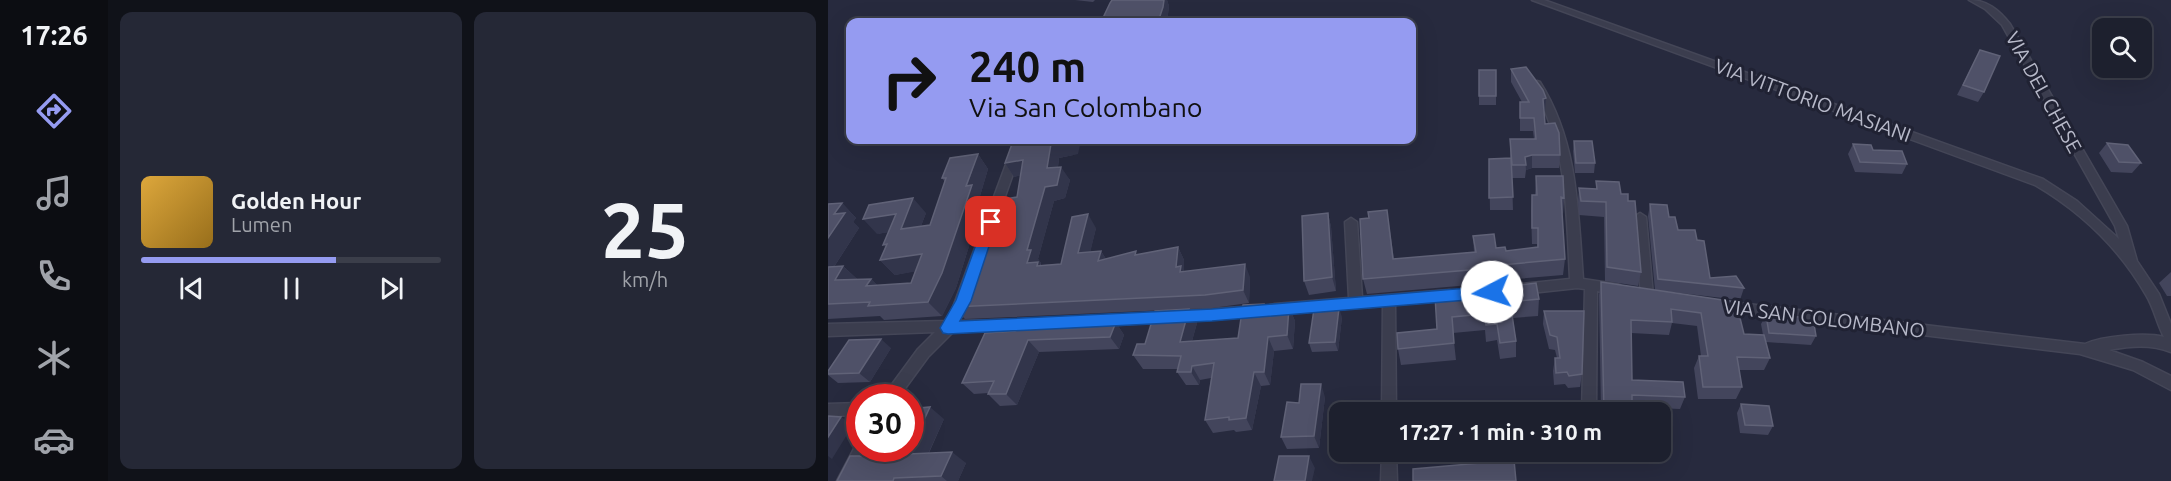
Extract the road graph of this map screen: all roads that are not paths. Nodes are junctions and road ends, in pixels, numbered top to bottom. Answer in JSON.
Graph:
{"nodes":[{"id":1,"x":1536,"y":0,"type":"edge"},
{"id":2,"x":1973,"y":0,"type":"edge"},
{"id":3,"x":1532,"y":76,"type":"edge"},
{"id":4,"x":1019,"y":144,"type":"edge"},
{"id":5,"x":2103,"y":196,"type":"junction"},
{"id":6,"x":2085,"y":212,"type":"junction"},
{"id":7,"x":1640,"y":217,"type":"dead end"},
{"id":8,"x":1351,"y":222,"type":"dead end"},
{"id":9,"x":2099,"y":225,"type":"junction"},
{"id":10,"x":2121,"y":225,"type":"junction"},
{"id":11,"x":2131,"y":262,"type":"junction"},
{"id":12,"x":1584,"y":284,"type":"junction"},
{"id":13,"x":1503,"y":291,"type":"edge"},
{"id":14,"x":1458,"y":295,"type":"edge"},
{"id":15,"x":1389,"y":300,"type":"junction"},
{"id":16,"x":1356,"y":303,"type":"junction"},
{"id":17,"x":1710,"y":305,"type":"edge"},
{"id":18,"x":1081,"y":321,"type":"edge"},
{"id":19,"x":1046,"y":323,"type":"edge"},
{"id":20,"x":948,"y":328,"type":"junction"},
{"id":21,"x":828,"y":330,"type":"edge"},
{"id":22,"x":2168,"y":333,"type":"edge"},
{"id":23,"x":2144,"y":340,"type":"junction"},
{"id":24,"x":2171,"y":345,"type":"edge"},
{"id":25,"x":2080,"y":348,"type":"junction"},
{"id":26,"x":2161,"y":375,"type":"edge"},
{"id":27,"x":900,"y":384,"type":"edge"},
{"id":28,"x":2171,"y":384,"type":"edge"},
{"id":29,"x":1389,"y":402,"type":"edge"},
{"id":30,"x":1588,"y":402,"type":"edge"},
{"id":31,"x":846,"y":409,"type":"edge"},
{"id":32,"x":828,"y":410,"type":"edge"},
{"id":33,"x":855,"y":462,"type":"edge"},
{"id":34,"x":1389,"y":462,"type":"edge"},
{"id":35,"x":845,"y":481,"type":"edge"},
{"id":36,"x":1389,"y":481,"type":"edge"}],
"edges":[{"from":1,"to":6,"type":"street","name":"VIA VITTORIO MASIANI"},
{"from":2,"to":5,"type":"street","name":"VIA DEL CHESE"},
{"from":3,"to":12,"type":"street"},
{"from":4,"to":20,"type":"street"},
{"from":5,"to":6,"type":"street"},
{"from":5,"to":10,"type":"street","name":"VIA DEL CHESE"},
{"from":6,"to":9,"type":"street","name":"VIA DEL CHESE"},
{"from":7,"to":12,"type":"street"},
{"from":8,"to":16,"type":"street"},
{"from":9,"to":10,"type":"street"},
{"from":9,"to":11,"type":"street","name":"VIA DEL CHESE"},
{"from":10,"to":11,"type":"street","name":"VIA DEL CHESE"},
{"from":11,"to":22,"type":"street","name":"VIA DEL CHESE"},
{"from":12,"to":13,"type":"street"},
{"from":12,"to":30,"type":"street"},
{"from":14,"to":15,"type":"street"},
{"from":15,"to":16,"type":"street"},
{"from":15,"to":29,"type":"street"},
{"from":16,"to":18,"type":"street"},
{"from":17,"to":25,"type":"street","name":"VIA SAN COLOMBANO"},
{"from":19,"to":20,"type":"street"},
{"from":20,"to":21,"type":"street"},
{"from":20,"to":27,"type":"street"},
{"from":22,"to":23,"type":"street","name":"VIA DEL CHESE"},
{"from":23,"to":24,"type":"street","name":"VIA SAN COLOMBANO"},
{"from":23,"to":25,"type":"street","name":"VIA SAN COLOMBANO"},
{"from":23,"to":26,"type":"street","name":"VIA SAN COLOMBANO"},
{"from":25,"to":26,"type":"street","name":"VIA SAN COLOMBANO"},
{"from":26,"to":28,"type":"street","name":"VIA SAN COLOMBANO"},
{"from":31,"to":32,"type":"street"},
{"from":33,"to":35,"type":"street"},
{"from":34,"to":36,"type":"street"}]}
